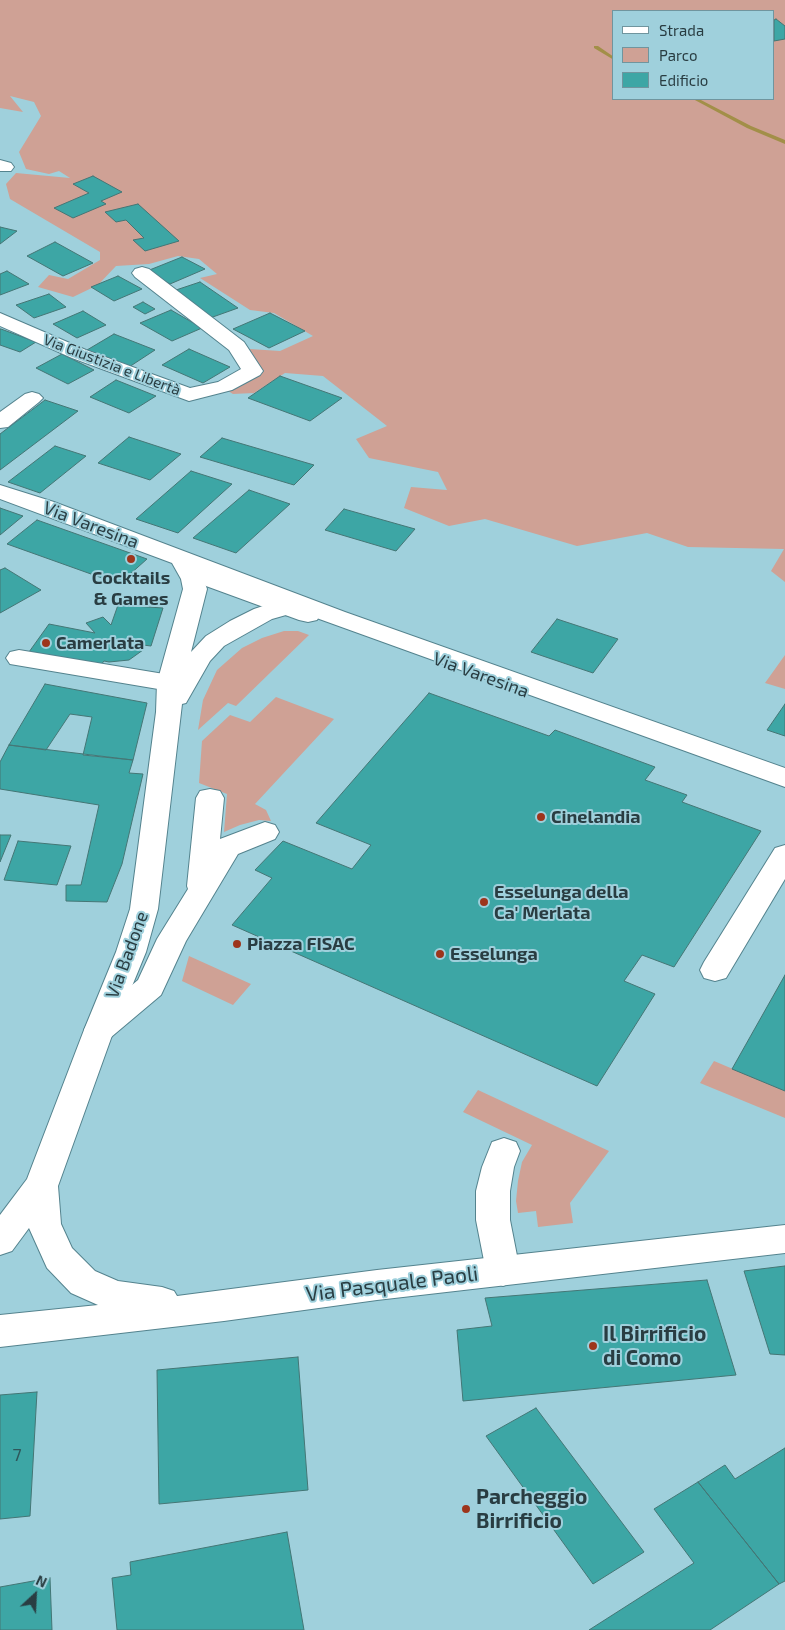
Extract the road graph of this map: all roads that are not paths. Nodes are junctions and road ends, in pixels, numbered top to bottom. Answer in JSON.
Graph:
{"nodes":[{"id":1,"x":142,"y":273,"type":"dead end"},
{"id":2,"x":0,"y":319,"type":"edge"},
{"id":3,"x":32,"y":398,"type":"dead end"},
{"id":4,"x":0,"y":422,"type":"edge"},
{"id":5,"x":0,"y":492,"type":"edge"},
{"id":6,"x":182,"y":559,"type":"junction"},
{"id":7,"x":285,"y":607,"type":"junction"},
{"id":8,"x":336,"y":617,"type":"junction"},
{"id":9,"x":19,"y":658,"type":"dead end"},
{"id":10,"x":170,"y":683,"type":"junction"},
{"id":11,"x":169,"y":712,"type":"junction"},
{"id":12,"x":785,"y":778,"type":"edge"},
{"id":13,"x":785,"y":784,"type":"edge"},
{"id":14,"x":210,"y":798,"type":"dead end"},
{"id":15,"x":265,"y":832,"type":"dead end"},
{"id":16,"x":785,"y":855,"type":"edge"},
{"id":17,"x":200,"y":893,"type":"junction"},
{"id":18,"x":715,"y":970,"type":"dead end"},
{"id":19,"x":99,"y":1030,"type":"junction"},
{"id":20,"x":504,"y":1150,"type":"dead end"},
{"id":21,"x":41,"y":1186,"type":"junction"},
{"id":22,"x":785,"y":1238,"type":"edge"},
{"id":23,"x":0,"y":1241,"type":"edge"},
{"id":24,"x":503,"y":1271,"type":"junction"},
{"id":25,"x":224,"y":1306,"type":"junction"},
{"id":26,"x":0,"y":1331,"type":"edge"}],
"edges":[{"from":1,"to":2,"type":"main road","name":"Via Giustizia e Libertà"},
{"from":3,"to":4,"type":"main road"},
{"from":5,"to":6,"type":"main road","name":"Via Varesina"},
{"from":6,"to":7,"type":"main road","name":"Via Varesina"},
{"from":6,"to":8,"type":"main road","name":"Via Varesina"},
{"from":6,"to":10,"type":"main road","name":"Via Badone"},
{"from":7,"to":8,"type":"main road","name":"Via Badone"},
{"from":7,"to":11,"type":"main road","name":"Via Badone"},
{"from":7,"to":13,"type":"main road","name":"Via Varesina"},
{"from":8,"to":12,"type":"main road","name":"Via Varesina"},
{"from":9,"to":10,"type":"main road"},
{"from":10,"to":11,"type":"main road","name":"Via Badone"},
{"from":11,"to":19,"type":"main road","name":"Via Badone"},
{"from":14,"to":17,"type":"main road"},
{"from":15,"to":17,"type":"main road"},
{"from":16,"to":18,"type":"main road"},
{"from":17,"to":19,"type":"main road"},
{"from":19,"to":21,"type":"main road","name":"Via Badone"},
{"from":20,"to":24,"type":"main road"},
{"from":21,"to":23,"type":"main road","name":"Via Badone"},
{"from":21,"to":25,"type":"main road","name":"Via Badone"},
{"from":22,"to":24,"type":"main road","name":"Via Pasquale Paoli"},
{"from":24,"to":25,"type":"main road","name":"Via Pasquale Paoli"},
{"from":25,"to":26,"type":"main road","name":"Via Pasquale Paoli"}]}
